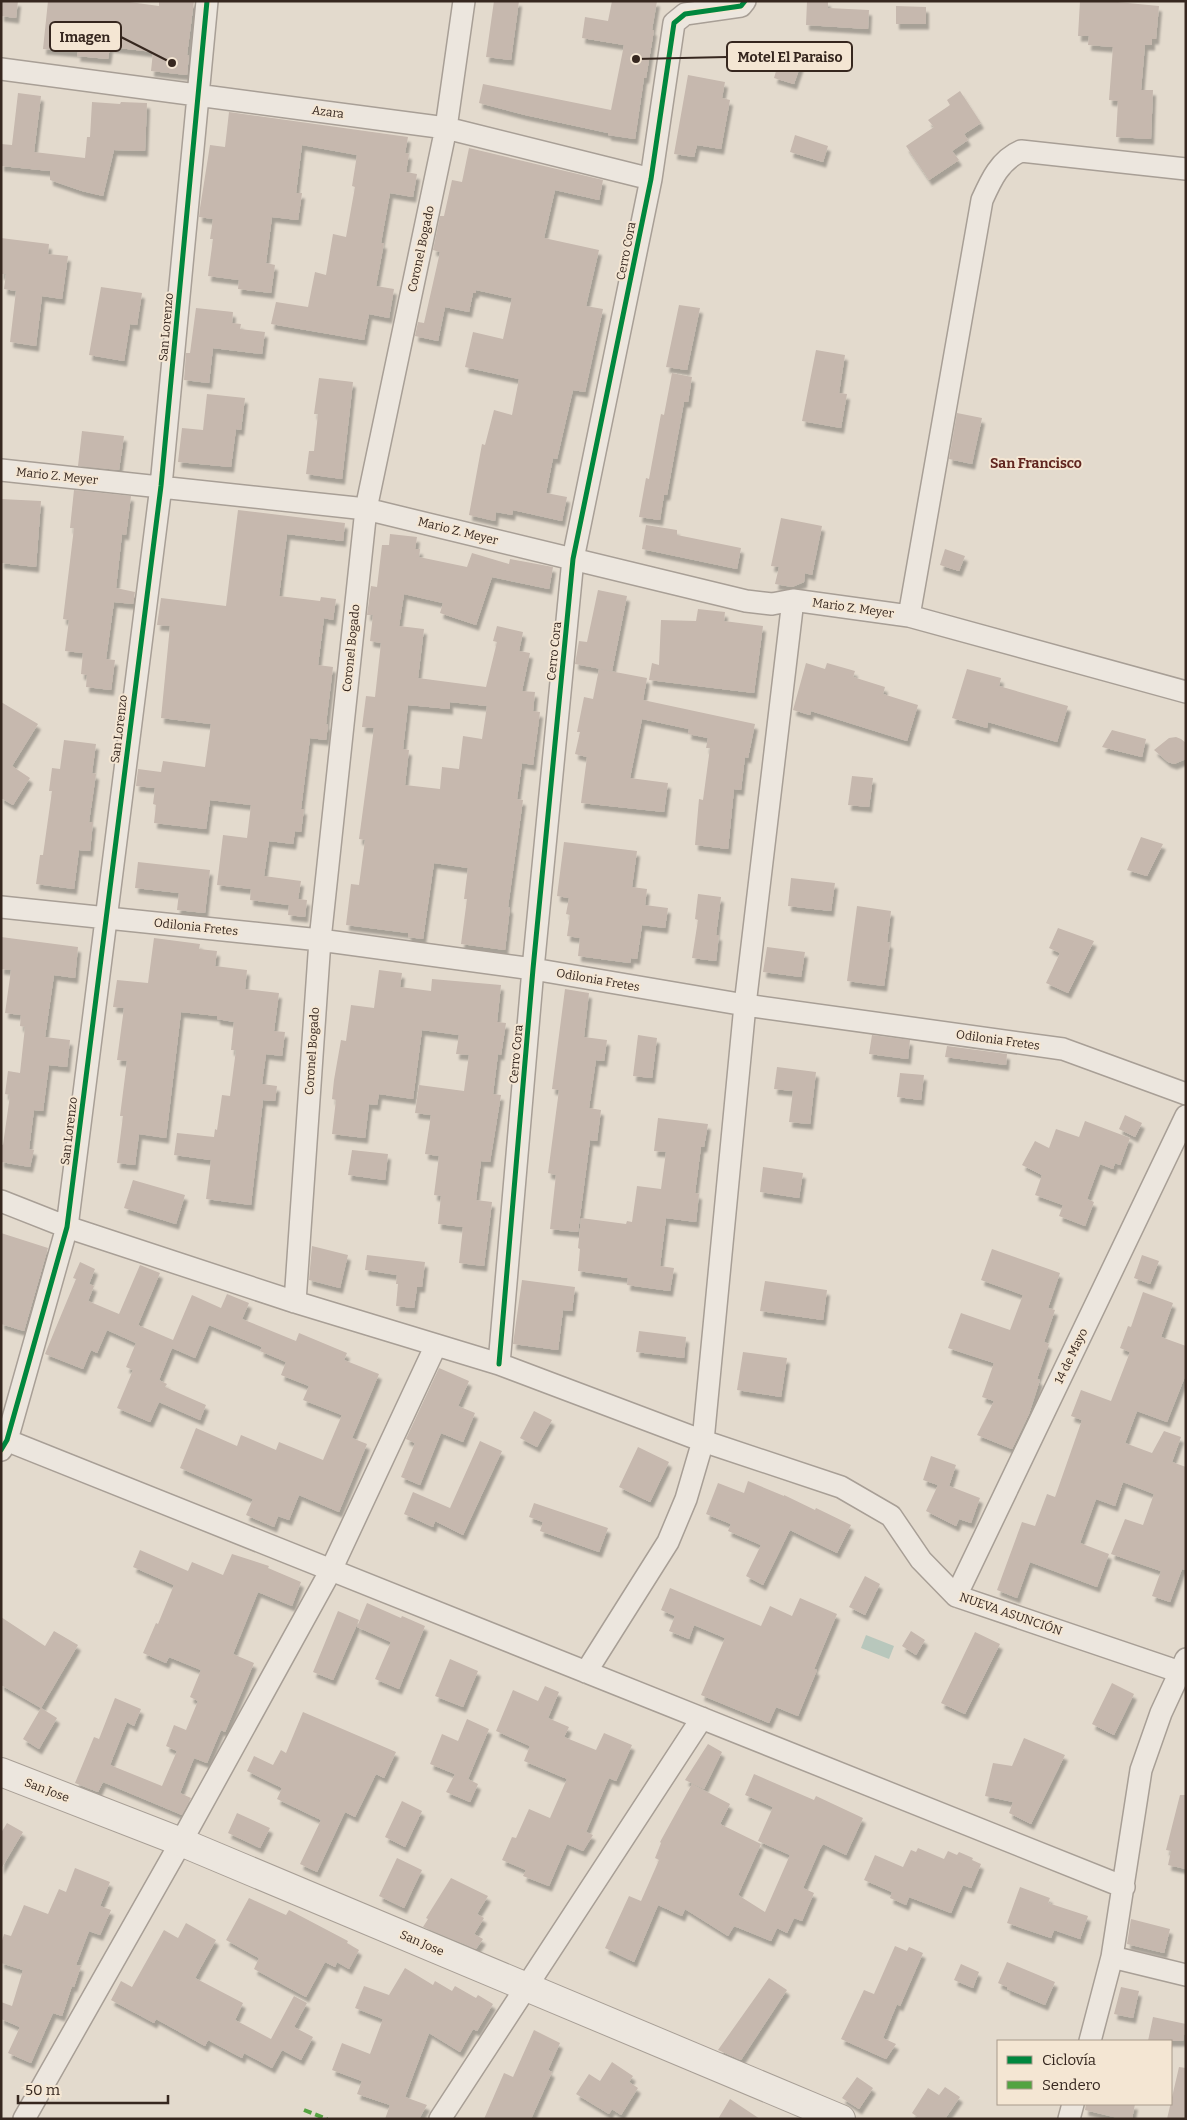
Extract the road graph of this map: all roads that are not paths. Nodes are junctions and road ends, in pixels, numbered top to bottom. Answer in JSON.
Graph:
{"nodes":[{"id":1,"x":207,"y":1,"type":"edge"},
{"id":2,"x":464,"y":1,"type":"edge"},
{"id":3,"x":745,"y":1,"type":"edge"},
{"id":4,"x":1,"y":70,"type":"edge"},
{"id":5,"x":198,"y":94,"type":"junction"},
{"id":6,"x":446,"y":128,"type":"junction"},
{"id":7,"x":1186,"y":168,"type":"edge"},
{"id":8,"x":651,"y":179,"type":"junction"},
{"id":9,"x":1,"y":470,"type":"edge"},
{"id":10,"x":161,"y":486,"type":"junction"},
{"id":11,"x":366,"y":509,"type":"junction"},
{"id":12,"x":573,"y":559,"type":"junction"},
{"id":13,"x":793,"y":600,"type":"junction"},
{"id":14,"x":909,"y":616,"type":"junction"},
{"id":15,"x":1186,"y":692,"type":"edge"},
{"id":16,"x":1,"y":907,"type":"edge"},
{"id":17,"x":105,"y":918,"type":"junction"},
{"id":18,"x":320,"y":940,"type":"junction"},
{"id":19,"x":533,"y":969,"type":"junction"},
{"id":20,"x":745,"y":1005,"type":"junction"},
{"id":21,"x":1186,"y":1094,"type":"edge"},
{"id":22,"x":1186,"y":1116,"type":"edge"},
{"id":23,"x":1,"y":1201,"type":"edge"},
{"id":24,"x":67,"y":1226,"type":"junction"},
{"id":25,"x":295,"y":1302,"type":"junction"},
{"id":26,"x":436,"y":1345,"type":"junction"},
{"id":27,"x":499,"y":1364,"type":"junction"},
{"id":28,"x":703,"y":1441,"type":"junction"},
{"id":29,"x":3,"y":1443,"type":"edge"},
{"id":30,"x":331,"y":1570,"type":"junction"},
{"id":31,"x":956,"y":1596,"type":"junction"},
{"id":32,"x":1184,"y":1668,"type":"edge"},
{"id":33,"x":586,"y":1672,"type":"junction"},
{"id":34,"x":702,"y":1718,"type":"junction"},
{"id":35,"x":1,"y":1772,"type":"edge"},
{"id":36,"x":181,"y":1842,"type":"junction"},
{"id":37,"x":1124,"y":1886,"type":"junction"},
{"id":38,"x":1112,"y":1957,"type":"junction"},
{"id":39,"x":1186,"y":1975,"type":"edge"},
{"id":40,"x":527,"y":1987,"type":"junction"},
{"id":41,"x":1090,"y":2040,"type":"edge"},
{"id":42,"x":1073,"y":2105,"type":"edge"},
{"id":43,"x":24,"y":2119,"type":"edge"},
{"id":44,"x":440,"y":2119,"type":"edge"},
{"id":45,"x":841,"y":2119,"type":"edge"},
{"id":46,"x":1069,"y":2119,"type":"edge"}],
"edges":[{"from":1,"to":5,"type":"street","name":"San Lorenzo"},
{"from":2,"to":6,"type":"street","name":"Coronel Bogado"},
{"from":3,"to":8,"type":"street","name":"Cerro Cora"},
{"from":4,"to":5,"type":"street","name":"Azara"},
{"from":5,"to":6,"type":"street","name":"Azara"},
{"from":5,"to":10,"type":"street","name":"San Lorenzo"},
{"from":6,"to":8,"type":"street","name":"Azara"},
{"from":6,"to":11,"type":"street","name":"Coronel Bogado"},
{"from":7,"to":14,"type":"street"},
{"from":8,"to":12,"type":"street","name":"Cerro Cora"},
{"from":9,"to":10,"type":"street","name":"Mario Z. Meyer"},
{"from":10,"to":11,"type":"street","name":"Mario Z. Meyer"},
{"from":10,"to":17,"type":"street","name":"San Lorenzo"},
{"from":11,"to":12,"type":"street","name":"Mario Z. Meyer"},
{"from":11,"to":18,"type":"street","name":"Coronel Bogado"},
{"from":12,"to":13,"type":"street","name":"Mario Z. Meyer"},
{"from":12,"to":19,"type":"street","name":"Cerro Cora"},
{"from":13,"to":14,"type":"street","name":"Mario Z. Meyer"},
{"from":13,"to":20,"type":"street"},
{"from":14,"to":15,"type":"street","name":"Mario Z. Meyer"},
{"from":16,"to":17,"type":"street","name":"Odilonia Fretes"},
{"from":17,"to":18,"type":"street","name":"Odilonia Fretes"},
{"from":17,"to":24,"type":"street","name":"San Lorenzo"},
{"from":18,"to":19,"type":"street","name":"Odilonia Fretes"},
{"from":18,"to":25,"type":"street","name":"Coronel Bogado"},
{"from":19,"to":20,"type":"street","name":"Odilonia Fretes"},
{"from":19,"to":27,"type":"street","name":"Cerro Cora"},
{"from":20,"to":21,"type":"street","name":"Odilonia Fretes"},
{"from":20,"to":28,"type":"street"},
{"from":22,"to":31,"type":"street","name":"14 de Mayo"},
{"from":23,"to":24,"type":"street","name":"NUEVA ASUNCIÓN"},
{"from":24,"to":25,"type":"street","name":"NUEVA ASUNCIÓN"},
{"from":24,"to":29,"type":"street","name":"San Lorenzo"},
{"from":25,"to":26,"type":"street","name":"NUEVA ASUNCIÓN"},
{"from":26,"to":27,"type":"street","name":"NUEVA ASUNCIÓN"},
{"from":26,"to":30,"type":"street"},
{"from":27,"to":28,"type":"street","name":"NUEVA ASUNCIÓN"},
{"from":28,"to":31,"type":"street","name":"NUEVA ASUNCIÓN"},
{"from":28,"to":33,"type":"street"},
{"from":29,"to":30,"type":"street"},
{"from":30,"to":33,"type":"street"},
{"from":30,"to":36,"type":"street"},
{"from":31,"to":32,"type":"street","name":"NUEVA ASUNCIÓN"},
{"from":32,"to":37,"type":"street"},
{"from":33,"to":34,"type":"street"},
{"from":34,"to":37,"type":"street"},
{"from":34,"to":40,"type":"street"},
{"from":35,"to":36,"type":"street","name":"San Jose"},
{"from":36,"to":40,"type":"street","name":"San Jose"},
{"from":36,"to":43,"type":"street"},
{"from":37,"to":38,"type":"street"},
{"from":38,"to":39,"type":"street"},
{"from":38,"to":41,"type":"street"},
{"from":40,"to":44,"type":"street"},
{"from":40,"to":45,"type":"street","name":"San Jose"},
{"from":42,"to":46,"type":"street"}]}
